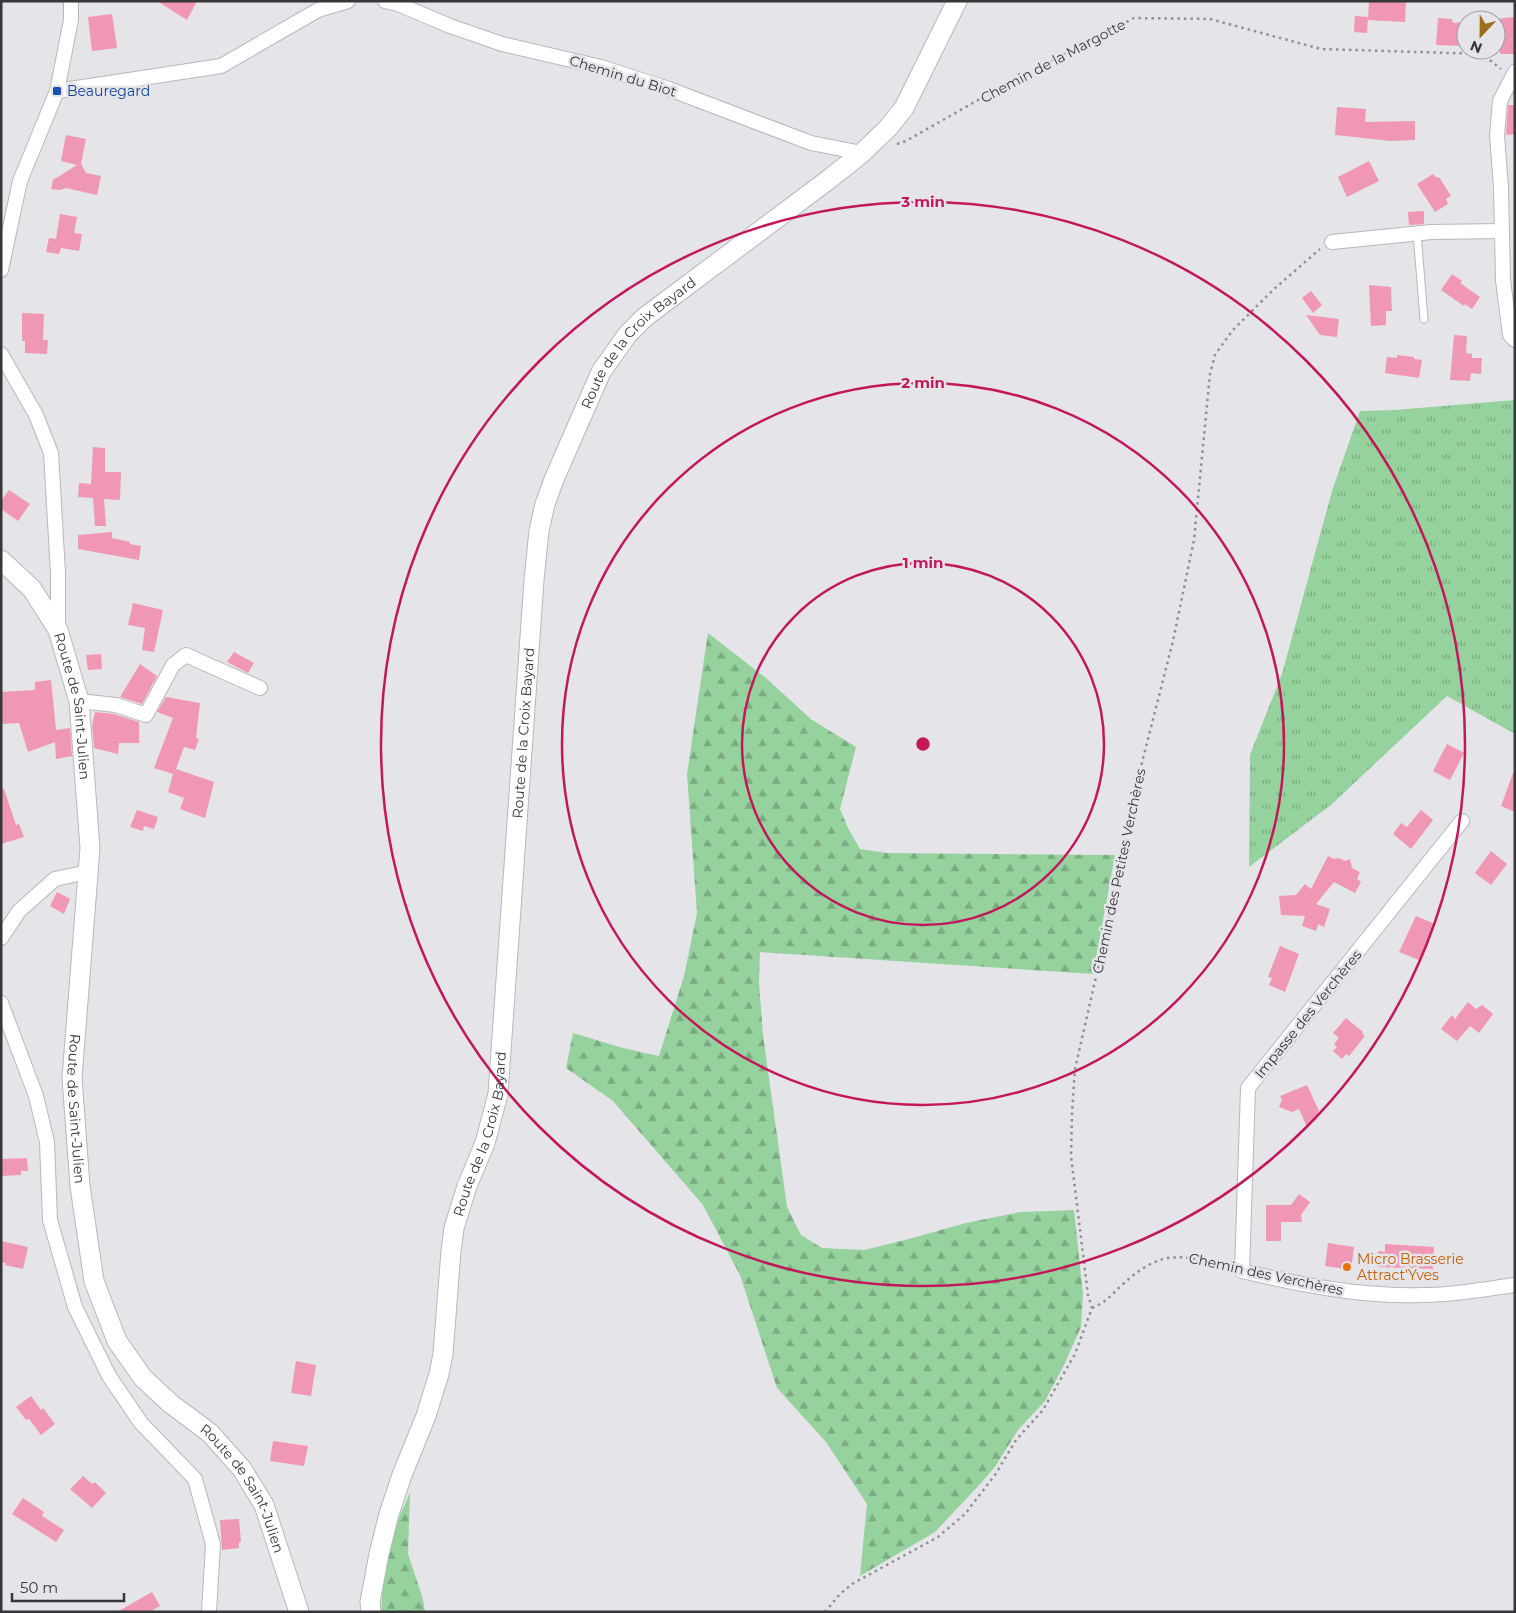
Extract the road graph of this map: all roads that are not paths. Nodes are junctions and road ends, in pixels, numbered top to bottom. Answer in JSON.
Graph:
{"nodes":[{"id":1,"x":71,"y":1,"type":"edge"},
{"id":2,"x":348,"y":1,"type":"edge"},
{"id":3,"x":385,"y":1,"type":"edge"},
{"id":4,"x":957,"y":1,"type":"edge"},
{"id":5,"x":1514,"y":76,"type":"edge"},
{"id":6,"x":57,"y":91,"type":"junction"},
{"id":7,"x":862,"y":153,"type":"junction"},
{"id":8,"x":1502,"y":230,"type":"junction"},
{"id":9,"x":1417,"y":233,"type":"junction"},
{"id":10,"x":1332,"y":242,"type":"road end"},
{"id":11,"x":1,"y":270,"type":"edge"},
{"id":12,"x":1509,"y":271,"type":"edge"},
{"id":13,"x":1424,"y":319,"type":"dead end"},
{"id":14,"x":1515,"y":340,"type":"edge"},
{"id":15,"x":1,"y":354,"type":"edge"},
{"id":16,"x":1,"y":560,"type":"edge"},
{"id":17,"x":58,"y":630,"type":"junction"},
{"id":18,"x":260,"y":688,"type":"dead end"},
{"id":19,"x":79,"y":701,"type":"junction"},
{"id":20,"x":1462,"y":821,"type":"dead end"},
{"id":21,"x":88,"y":872,"type":"junction"},
{"id":22,"x":1,"y":938,"type":"edge"},
{"id":23,"x":1,"y":1003,"type":"edge"},
{"id":24,"x":1242,"y":1270,"type":"joint"},
{"id":25,"x":1515,"y":1284,"type":"edge"},
{"id":26,"x":209,"y":1612,"type":"edge"},
{"id":27,"x":299,"y":1612,"type":"edge"},
{"id":28,"x":372,"y":1612,"type":"edge"}],
"edges":[{"from":1,"to":6,"type":"street"},
{"from":2,"to":6,"type":"street"},
{"from":3,"to":7,"type":"street","name":"Chemin du Biot"},
{"from":4,"to":7,"type":"main road","name":"Route de la Croix Bayard"},
{"from":5,"to":8,"type":"street"},
{"from":6,"to":11,"type":"street"},
{"from":7,"to":28,"type":"main road","name":"Route de la Croix Bayard"},
{"from":8,"to":9,"type":"street"},
{"from":8,"to":12,"type":"street"},
{"from":9,"to":10,"type":"street"},
{"from":9,"to":13,"type":"lane"},
{"from":12,"to":14,"type":"street"},
{"from":15,"to":17,"type":"street"},
{"from":16,"to":17,"type":"main road","name":"Route de Saint-Julien"},
{"from":17,"to":19,"type":"main road","name":"Route de Saint-Julien"},
{"from":18,"to":19,"type":"street"},
{"from":19,"to":21,"type":"main road","name":"Route de Saint-Julien"},
{"from":20,"to":24,"type":"street","name":"Impasse des Verchères"},
{"from":21,"to":22,"type":"street"},
{"from":21,"to":27,"type":"main road","name":"Route de Saint-Julien"},
{"from":23,"to":26,"type":"street"},
{"from":24,"to":25,"type":"street","name":"Chemin des Verchères"}]}
